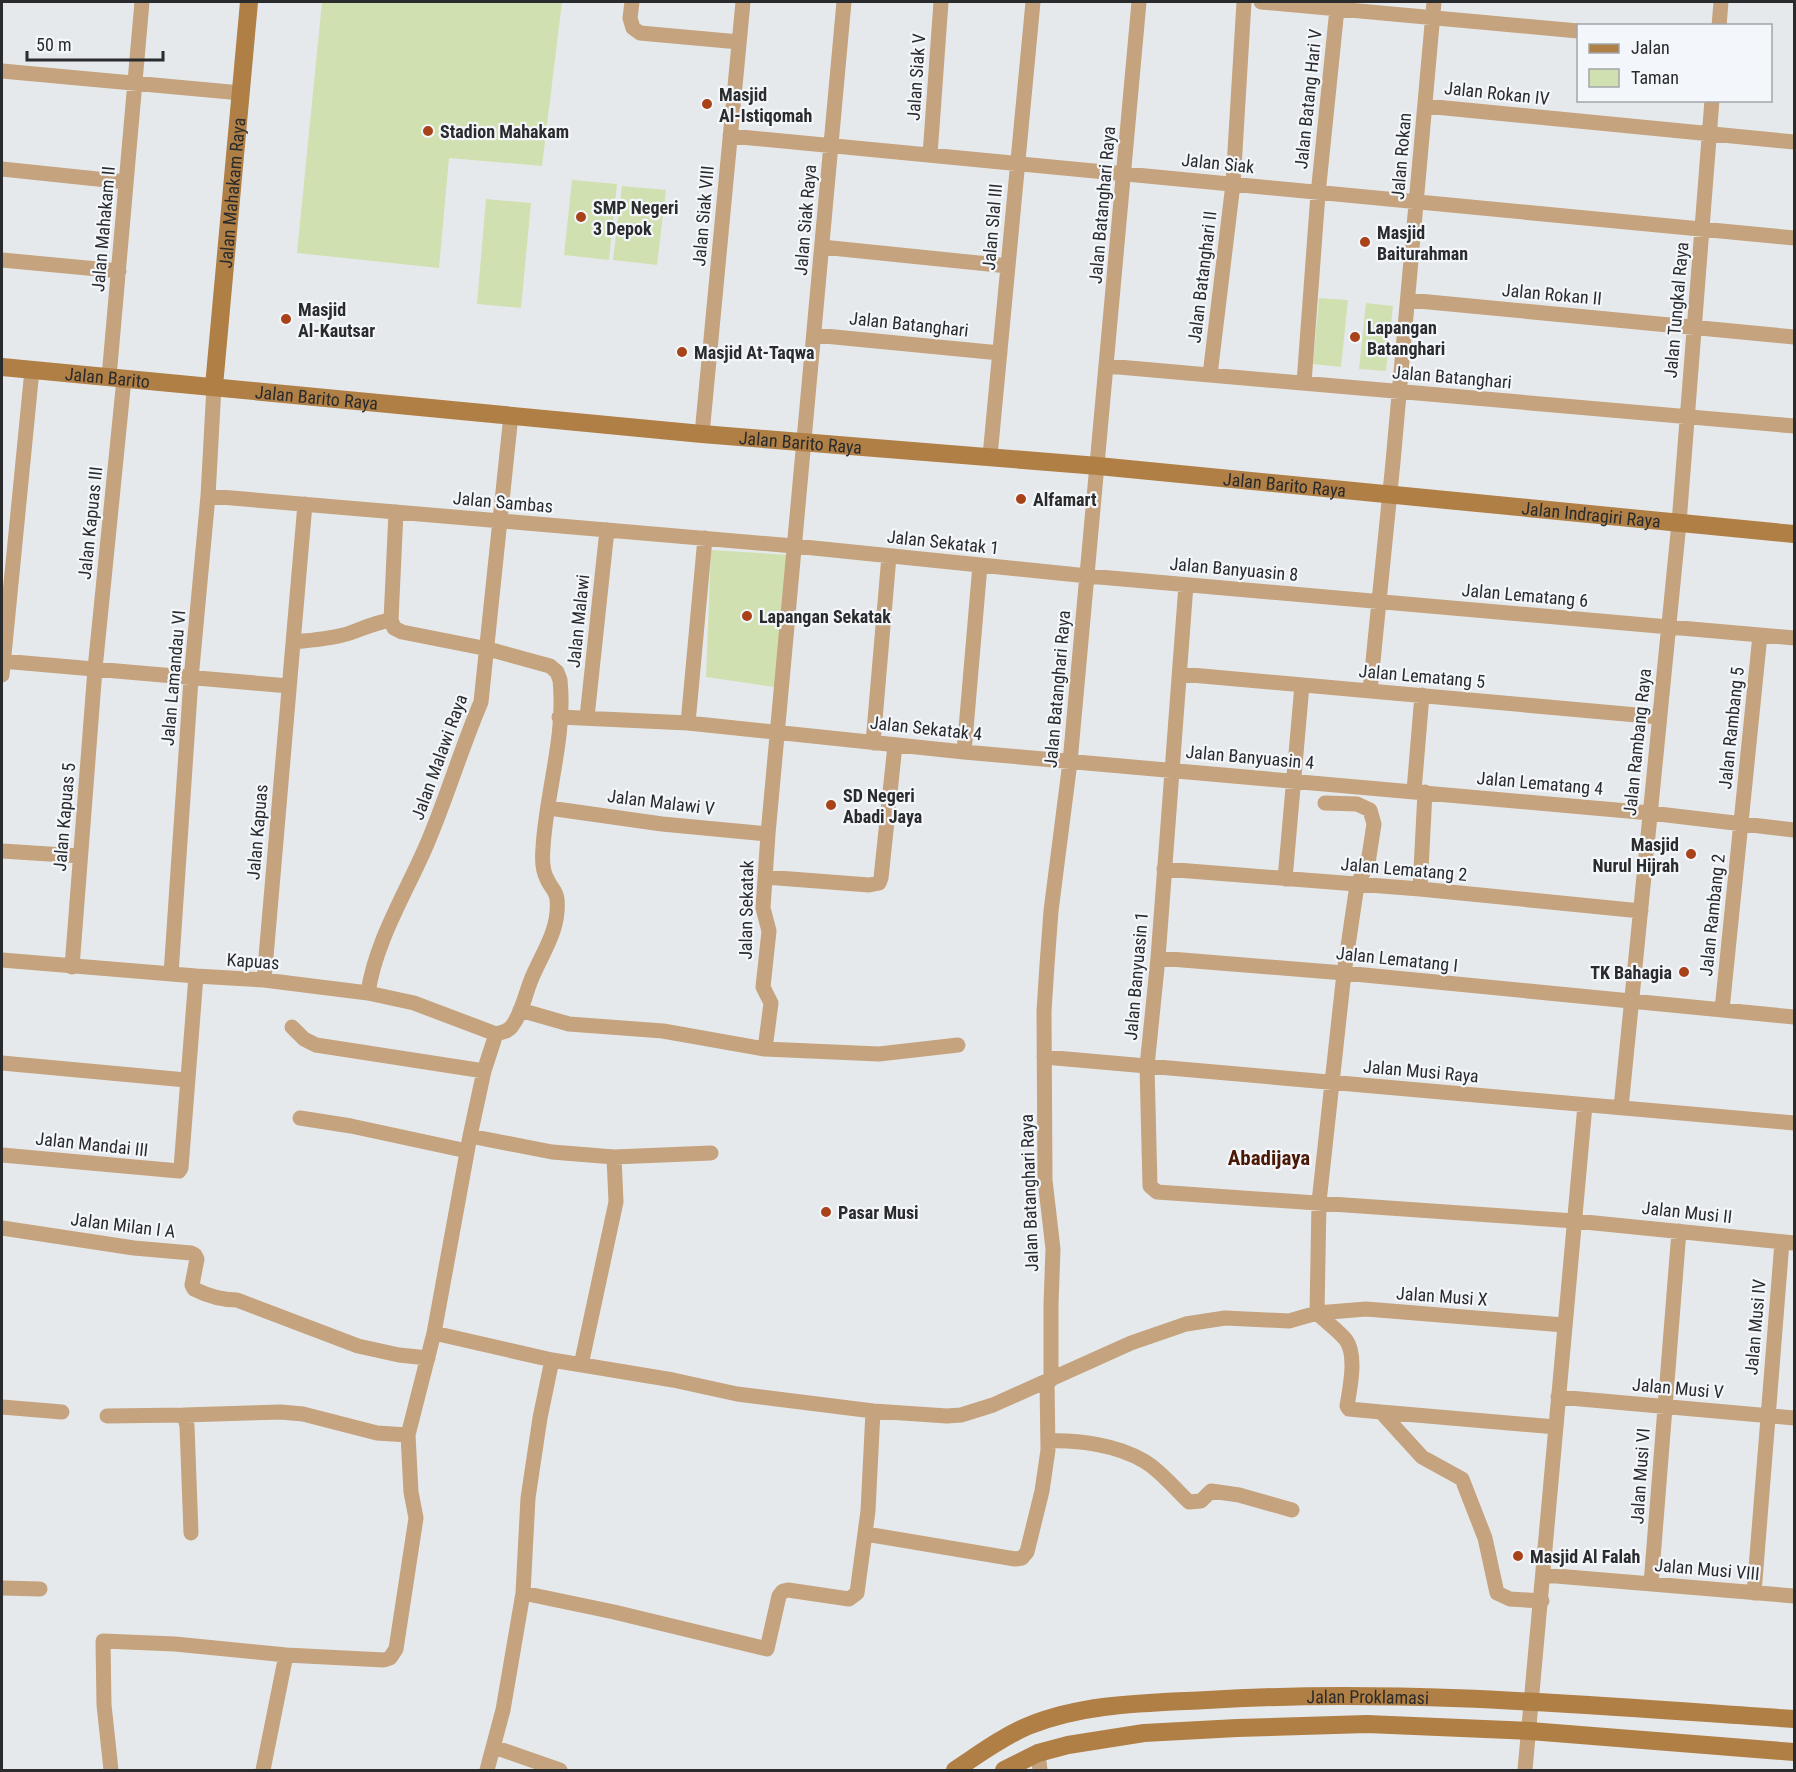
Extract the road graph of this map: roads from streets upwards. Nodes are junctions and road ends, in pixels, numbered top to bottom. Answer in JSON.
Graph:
{"nodes":[{"id":1,"x":142,"y":2,"type":"edge"},
{"id":2,"x":249,"y":2,"type":"edge"},
{"id":3,"x":632,"y":2,"type":"edge"},
{"id":4,"x":743,"y":2,"type":"edge"},
{"id":5,"x":844,"y":2,"type":"edge"},
{"id":6,"x":941,"y":2,"type":"edge"},
{"id":7,"x":1034,"y":2,"type":"edge"},
{"id":8,"x":1139,"y":2,"type":"edge"},
{"id":9,"x":1244,"y":2,"type":"edge"},
{"id":10,"x":1261,"y":2,"type":"edge"},
{"id":11,"x":1434,"y":2,"type":"edge"},
{"id":12,"x":1721,"y":2,"type":"edge"},
{"id":13,"x":1337,"y":9,"type":"junction"},
{"id":14,"x":1432,"y":18,"type":"junction"},
{"id":15,"x":1719,"y":24,"type":"edge"},
{"id":16,"x":1577,"y":31,"type":"edge"},
{"id":17,"x":739,"y":42,"type":"junction"},
{"id":18,"x":2,"y":71,"type":"edge"},
{"id":19,"x":135,"y":84,"type":"junction"},
{"id":20,"x":241,"y":93,"type":"junction"},
{"id":21,"x":1712,"y":102,"type":"edge"},
{"id":22,"x":1425,"y":105,"type":"junction"},
{"id":23,"x":1710,"y":133,"type":"junction"},
{"id":24,"x":730,"y":136,"type":"junction"},
{"id":25,"x":1794,"y":142,"type":"edge"},
{"id":26,"x":831,"y":145,"type":"junction"},
{"id":27,"x":930,"y":155,"type":"junction"},
{"id":28,"x":1018,"y":164,"type":"junction"},
{"id":29,"x":2,"y":169,"type":"edge"},
{"id":30,"x":1124,"y":174,"type":"junction"},
{"id":31,"x":126,"y":182,"type":"junction"},
{"id":32,"x":1233,"y":184,"type":"junction"},
{"id":33,"x":1318,"y":194,"type":"junction"},
{"id":34,"x":1416,"y":203,"type":"junction"},
{"id":35,"x":1702,"y":229,"type":"junction"},
{"id":36,"x":1794,"y":238,"type":"edge"},
{"id":37,"x":822,"y":247,"type":"junction"},
{"id":38,"x":2,"y":260,"type":"edge"},
{"id":39,"x":1008,"y":266,"type":"junction"},
{"id":40,"x":119,"y":271,"type":"junction"},
{"id":41,"x":1407,"y":300,"type":"junction"},
{"id":42,"x":1694,"y":327,"type":"junction"},
{"id":43,"x":814,"y":334,"type":"junction"},
{"id":44,"x":1794,"y":337,"type":"edge"},
{"id":45,"x":1000,"y":353,"type":"junction"},
{"id":46,"x":2,"y":366,"type":"edge"},
{"id":47,"x":1107,"y":366,"type":"junction"},
{"id":48,"x":33,"y":370,"type":"junction"},
{"id":49,"x":1210,"y":375,"type":"junction"},
{"id":50,"x":117,"y":378,"type":"junction"},
{"id":51,"x":1304,"y":383,"type":"junction"},
{"id":52,"x":214,"y":386,"type":"junction"},
{"id":53,"x":1400,"y":392,"type":"junction"},
{"id":54,"x":511,"y":415,"type":"junction"},
{"id":55,"x":1686,"y":417,"type":"junction"},
{"id":56,"x":1794,"y":426,"type":"edge"},
{"id":57,"x":702,"y":434,"type":"junction"},
{"id":58,"x":804,"y":441,"type":"junction"},
{"id":59,"x":990,"y":456,"type":"junction"},
{"id":60,"x":1098,"y":466,"type":"junction"},
{"id":61,"x":1389,"y":494,"type":"junction"},
{"id":62,"x":208,"y":496,"type":"junction"},
{"id":63,"x":305,"y":504,"type":"junction"},
{"id":64,"x":396,"y":512,"type":"junction"},
{"id":65,"x":501,"y":521,"type":"junction"},
{"id":66,"x":1678,"y":523,"type":"junction"},
{"id":67,"x":607,"y":530,"type":"junction"},
{"id":68,"x":1794,"y":534,"type":"edge"},
{"id":69,"x":705,"y":538,"type":"junction"},
{"id":70,"x":794,"y":546,"type":"junction"},
{"id":71,"x":890,"y":556,"type":"junction"},
{"id":72,"x":980,"y":565,"type":"junction"},
{"id":73,"x":1088,"y":576,"type":"junction"},
{"id":74,"x":1186,"y":585,"type":"junction"},
{"id":75,"x":1378,"y":601,"type":"junction"},
{"id":76,"x":392,"y":620,"type":"junction"},
{"id":77,"x":1668,"y":627,"type":"junction"},
{"id":78,"x":1760,"y":635,"type":"junction"},
{"id":79,"x":1794,"y":638,"type":"edge"},
{"id":80,"x":293,"y":642,"type":"junction"},
{"id":81,"x":488,"y":649,"type":"junction"},
{"id":82,"x":2,"y":666,"type":"edge"},
{"id":83,"x":95,"y":669,"type":"junction"},
{"id":84,"x":1180,"y":674,"type":"junction"},
{"id":85,"x":192,"y":679,"type":"junction"},
{"id":86,"x":1302,"y":685,"type":"junction"},
{"id":87,"x":289,"y":686,"type":"junction"},
{"id":88,"x":1370,"y":691,"type":"junction"},
{"id":89,"x":1422,"y":695,"type":"junction"},
{"id":90,"x":559,"y":717,"type":"junction"},
{"id":91,"x":587,"y":717,"type":"junction"},
{"id":92,"x":1659,"y":717,"type":"junction"},
{"id":93,"x":688,"y":723,"type":"junction"},
{"id":94,"x":778,"y":733,"type":"junction"},
{"id":95,"x":873,"y":743,"type":"junction"},
{"id":96,"x":895,"y":745,"type":"junction"},
{"id":97,"x":964,"y":752,"type":"junction"},
{"id":98,"x":1070,"y":762,"type":"junction"},
{"id":99,"x":1172,"y":770,"type":"junction"},
{"id":100,"x":1294,"y":780,"type":"junction"},
{"id":101,"x":1420,"y":792,"type":"junction"},
{"id":102,"x":1325,"y":803,"type":"dead end"},
{"id":103,"x":549,"y":808,"type":"junction"},
{"id":104,"x":1650,"y":813,"type":"junction"},
{"id":105,"x":1741,"y":824,"type":"junction"},
{"id":106,"x":1794,"y":830,"type":"edge"},
{"id":107,"x":768,"y":834,"type":"junction"},
{"id":108,"x":2,"y":850,"type":"edge"},
{"id":109,"x":80,"y":856,"type":"junction"},
{"id":110,"x":1164,"y":869,"type":"junction"},
{"id":111,"x":765,"y":877,"type":"junction"},
{"id":112,"x":1285,"y":879,"type":"junction"},
{"id":113,"x":1357,"y":885,"type":"junction"},
{"id":114,"x":1420,"y":889,"type":"junction"},
{"id":115,"x":1641,"y":911,"type":"junction"},
{"id":116,"x":1158,"y":958,"type":"junction"},
{"id":117,"x":2,"y":960,"type":"edge"},
{"id":118,"x":72,"y":967,"type":"junction"},
{"id":119,"x":1344,"y":973,"type":"junction"},
{"id":120,"x":171,"y":974,"type":"junction"},
{"id":121,"x":196,"y":976,"type":"junction"},
{"id":122,"x":264,"y":980,"type":"junction"},
{"id":123,"x":368,"y":993,"type":"junction"},
{"id":124,"x":1632,"y":1002,"type":"junction"},
{"id":125,"x":520,"y":1010,"type":"junction"},
{"id":126,"x":1722,"y":1010,"type":"junction"},
{"id":127,"x":1794,"y":1017,"type":"edge"},
{"id":128,"x":292,"y":1027,"type":"dead end"},
{"id":129,"x":496,"y":1034,"type":"junction"},
{"id":130,"x":958,"y":1045,"type":"dead end"},
{"id":131,"x":765,"y":1049,"type":"junction"},
{"id":132,"x":1044,"y":1057,"type":"junction"},
{"id":133,"x":2,"y":1063,"type":"edge"},
{"id":134,"x":1148,"y":1066,"type":"junction"},
{"id":135,"x":484,"y":1071,"type":"junction"},
{"id":136,"x":186,"y":1080,"type":"junction"},
{"id":137,"x":1333,"y":1083,"type":"junction"},
{"id":138,"x":1585,"y":1105,"type":"junction"},
{"id":139,"x":1622,"y":1108,"type":"junction"},
{"id":140,"x":300,"y":1118,"type":"dead end"},
{"id":141,"x":1794,"y":1123,"type":"edge"},
{"id":142,"x":469,"y":1143,"type":"junction"},
{"id":143,"x":711,"y":1153,"type":"dead end"},
{"id":144,"x":2,"y":1155,"type":"edge"},
{"id":145,"x":614,"y":1157,"type":"junction"},
{"id":146,"x":1150,"y":1186,"type":"joint"},
{"id":147,"x":1319,"y":1202,"type":"junction"},
{"id":148,"x":1575,"y":1221,"type":"junction"},
{"id":149,"x":2,"y":1228,"type":"edge"},
{"id":150,"x":1679,"y":1231,"type":"junction"},
{"id":151,"x":1788,"y":1242,"type":"edge"},
{"id":152,"x":1317,"y":1313,"type":"junction"},
{"id":153,"x":1564,"y":1325,"type":"junction"},
{"id":154,"x":434,"y":1334,"type":"junction"},
{"id":155,"x":428,"y":1358,"type":"junction"},
{"id":156,"x":552,"y":1360,"type":"junction"},
{"id":157,"x":581,"y":1365,"type":"junction"},
{"id":158,"x":1049,"y":1381,"type":"junction"},
{"id":159,"x":1558,"y":1398,"type":"junction"},
{"id":160,"x":2,"y":1407,"type":"edge"},
{"id":161,"x":1665,"y":1407,"type":"junction"},
{"id":162,"x":873,"y":1411,"type":"junction"},
{"id":163,"x":62,"y":1412,"type":"dead end"},
{"id":164,"x":1381,"y":1412,"type":"junction"},
{"id":165,"x":184,"y":1415,"type":"junction"},
{"id":166,"x":107,"y":1416,"type":"dead end"},
{"id":167,"x":1768,"y":1416,"type":"junction"},
{"id":168,"x":1794,"y":1418,"type":"edge"},
{"id":169,"x":1556,"y":1427,"type":"junction"},
{"id":170,"x":408,"y":1435,"type":"junction"},
{"id":171,"x":1048,"y":1441,"type":"junction"},
{"id":172,"x":1292,"y":1510,"type":"dead end"},
{"id":173,"x":191,"y":1533,"type":"dead end"},
{"id":174,"x":866,"y":1534,"type":"junction"},
{"id":175,"x":1544,"y":1575,"type":"junction"},
{"id":176,"x":1651,"y":1584,"type":"junction"},
{"id":177,"x":2,"y":1588,"type":"edge"},
{"id":178,"x":40,"y":1589,"type":"dead end"},
{"id":179,"x":523,"y":1593,"type":"junction"},
{"id":180,"x":1754,"y":1593,"type":"junction"},
{"id":181,"x":1794,"y":1596,"type":"edge"},
{"id":182,"x":1542,"y":1601,"type":"junction"},
{"id":183,"x":286,"y":1655,"type":"junction"},
{"id":184,"x":1235,"y":1698,"type":"junction"},
{"id":185,"x":1533,"y":1702,"type":"junction"},
{"id":186,"x":1053,"y":1718,"type":"junction"},
{"id":187,"x":1794,"y":1719,"type":"edge"},
{"id":188,"x":1237,"y":1728,"type":"junction"},
{"id":189,"x":1530,"y":1731,"type":"junction"},
{"id":190,"x":1068,"y":1745,"type":"junction"},
{"id":191,"x":494,"y":1747,"type":"junction"},
{"id":192,"x":1794,"y":1752,"type":"edge"},
{"id":193,"x":1039,"y":1762,"type":"edge"},
{"id":194,"x":111,"y":1770,"type":"edge"},
{"id":195,"x":263,"y":1770,"type":"edge"},
{"id":196,"x":487,"y":1770,"type":"edge"},
{"id":197,"x":560,"y":1770,"type":"edge"},
{"id":198,"x":955,"y":1770,"type":"edge"},
{"id":199,"x":1004,"y":1770,"type":"edge"},
{"id":200,"x":1525,"y":1770,"type":"edge"}],
"edges":[{"from":1,"to":19,"type":"street","name":"Jalan Mahakam II"},
{"from":2,"to":20,"type":"street","name":"Jalan Mahakam Raya"},
{"from":3,"to":17,"type":"street"},
{"from":4,"to":17,"type":"street","name":"Jalan Siak VIII"},
{"from":5,"to":26,"type":"street","name":"Jalan Siak Raya"},
{"from":6,"to":27,"type":"street","name":"Jalan Siak V"},
{"from":7,"to":28,"type":"street","name":"Jalan Slal III"},
{"from":8,"to":30,"type":"street","name":"Jalan Batanghari Raya"},
{"from":9,"to":32,"type":"street","name":"Jalan Batanghari II"},
{"from":10,"to":13,"type":"street"},
{"from":11,"to":14,"type":"street","name":"Jalan Rokan"},
{"from":12,"to":15,"type":"street"},
{"from":13,"to":14,"type":"street"},
{"from":13,"to":33,"type":"street","name":"Jalan Batang Hari V"},
{"from":14,"to":16,"type":"street"},
{"from":14,"to":22,"type":"street","name":"Jalan Rokan"},
{"from":17,"to":24,"type":"street","name":"Jalan Siak VIII"},
{"from":18,"to":19,"type":"street"},
{"from":19,"to":20,"type":"street"},
{"from":19,"to":31,"type":"street","name":"Jalan Mahakam II"},
{"from":20,"to":52,"type":"street","name":"Jalan Mahakam Raya"},
{"from":21,"to":23,"type":"street","name":"Jalan Tungkal Raya"},
{"from":22,"to":23,"type":"street","name":"Jalan Rokan IV"},
{"from":22,"to":34,"type":"street","name":"Jalan Rokan"},
{"from":23,"to":25,"type":"street","name":"Jalan Rokan IV"},
{"from":23,"to":35,"type":"street","name":"Jalan Tungkal Raya"},
{"from":24,"to":26,"type":"street","name":"Jalan Siak"},
{"from":24,"to":57,"type":"street","name":"Jalan Siak VIII"},
{"from":26,"to":27,"type":"street","name":"Jalan Siak"},
{"from":26,"to":37,"type":"street","name":"Jalan Siak Raya"},
{"from":27,"to":28,"type":"street","name":"Jalan Siak"},
{"from":28,"to":30,"type":"street","name":"Jalan Siak"},
{"from":28,"to":39,"type":"street","name":"Jalan Slal III"},
{"from":29,"to":31,"type":"street"},
{"from":30,"to":32,"type":"street","name":"Jalan Siak"},
{"from":30,"to":47,"type":"street","name":"Jalan Batanghari Raya"},
{"from":31,"to":40,"type":"street","name":"Jalan Mahakam II"},
{"from":32,"to":33,"type":"street","name":"Jalan Siak"},
{"from":32,"to":49,"type":"street","name":"Jalan Batanghari II"},
{"from":33,"to":34,"type":"street","name":"Jalan Siak"},
{"from":33,"to":51,"type":"street","name":"Jalan Batang Hari V"},
{"from":34,"to":35,"type":"street","name":"Jalan Siak"},
{"from":34,"to":41,"type":"street","name":"Jalan Rokan"},
{"from":35,"to":36,"type":"street","name":"Jalan Siak"},
{"from":35,"to":42,"type":"street","name":"Jalan Tungkal Raya"},
{"from":37,"to":39,"type":"street"},
{"from":37,"to":43,"type":"street","name":"Jalan Siak Raya"},
{"from":38,"to":40,"type":"street"},
{"from":39,"to":45,"type":"street","name":"Jalan Slal III"},
{"from":40,"to":50,"type":"street","name":"Jalan Mahakam II"},
{"from":41,"to":42,"type":"street","name":"Jalan Rokan II"},
{"from":41,"to":53,"type":"street","name":"Jalan Rokan"},
{"from":42,"to":44,"type":"street","name":"Jalan Rokan II"},
{"from":42,"to":55,"type":"street","name":"Jalan Tungkal Raya"},
{"from":43,"to":45,"type":"street","name":"Jalan Batanghari"},
{"from":43,"to":58,"type":"street","name":"Jalan Siak Raya"},
{"from":45,"to":59,"type":"street","name":"Jalan Slal III"},
{"from":46,"to":48,"type":"street","name":"Jalan Barito"},
{"from":47,"to":49,"type":"street","name":"Jalan Batanghari"},
{"from":47,"to":60,"type":"street","name":"Jalan Batanghari Raya"},
{"from":48,"to":50,"type":"street","name":"Jalan Barito"},
{"from":48,"to":82,"type":"street"},
{"from":49,"to":51,"type":"street","name":"Jalan Batanghari"},
{"from":50,"to":52,"type":"street","name":"Jalan Barito"},
{"from":50,"to":83,"type":"street","name":"Jalan Kapuas III"},
{"from":51,"to":53,"type":"street","name":"Jalan Batanghari"},
{"from":52,"to":54,"type":"street","name":"Jalan Barito Raya"},
{"from":52,"to":62,"type":"street","name":"Jalan Lamandau VI"},
{"from":53,"to":55,"type":"street","name":"Jalan Batanghari"},
{"from":53,"to":61,"type":"street","name":"Jalan Rokan"},
{"from":54,"to":57,"type":"street","name":"Jalan Barito Raya"},
{"from":54,"to":65,"type":"street","name":"Jalan Malawi Raya"},
{"from":55,"to":56,"type":"street","name":"Jalan Batanghari"},
{"from":55,"to":66,"type":"street","name":"Jalan Tungkal Raya"},
{"from":57,"to":58,"type":"street","name":"Jalan Barito Raya"},
{"from":58,"to":59,"type":"street","name":"Jalan Barito Raya"},
{"from":58,"to":70,"type":"street","name":"Jalan Sekatak"},
{"from":59,"to":60,"type":"street","name":"Jalan Barito Raya"},
{"from":60,"to":61,"type":"street","name":"Jalan Barito Raya"},
{"from":60,"to":73,"type":"street","name":"Jalan Batanghari Raya"},
{"from":61,"to":66,"type":"street","name":"Jalan Indragiri Raya"},
{"from":61,"to":75,"type":"street","name":"Jalan Rokan"},
{"from":62,"to":63,"type":"street","name":"Jalan Sambas"},
{"from":62,"to":85,"type":"street","name":"Jalan Lamandau VI"},
{"from":63,"to":64,"type":"street","name":"Jalan Sambas"},
{"from":63,"to":80,"type":"street","name":"Jalan Kapuas"},
{"from":64,"to":65,"type":"street","name":"Jalan Sambas"},
{"from":64,"to":76,"type":"street"},
{"from":65,"to":67,"type":"street","name":"Jalan Sambas"},
{"from":65,"to":81,"type":"street","name":"Jalan Malawi Raya"},
{"from":66,"to":68,"type":"street","name":"Jalan Indragiri Raya"},
{"from":66,"to":77,"type":"street","name":"Jalan Rambang Raya"},
{"from":67,"to":69,"type":"street","name":"Jalan Sambas"},
{"from":67,"to":91,"type":"street","name":"Jalan Malawi"},
{"from":69,"to":70,"type":"street","name":"Jalan Sambas"},
{"from":69,"to":93,"type":"street"},
{"from":70,"to":71,"type":"street","name":"Jalan Sekatak 1"},
{"from":70,"to":94,"type":"street","name":"Jalan Sekatak"},
{"from":71,"to":72,"type":"street","name":"Jalan Sekatak 1"},
{"from":71,"to":95,"type":"street"},
{"from":72,"to":73,"type":"street","name":"Jalan Sekatak 1"},
{"from":72,"to":97,"type":"street"},
{"from":73,"to":74,"type":"street","name":"Jalan Banyuasin 8"},
{"from":73,"to":98,"type":"street","name":"Jalan Batanghari Raya"},
{"from":74,"to":75,"type":"street","name":"Jalan Banyuasin 8"},
{"from":74,"to":84,"type":"street","name":"Jalan Banyuasin 1"},
{"from":75,"to":77,"type":"street","name":"Jalan Lematang 6"},
{"from":75,"to":88,"type":"street","name":"Jalan Rokan"},
{"from":76,"to":80,"type":"street"},
{"from":76,"to":81,"type":"street"},
{"from":77,"to":78,"type":"street","name":"Jalan Lematang 6"},
{"from":77,"to":92,"type":"street","name":"Jalan Rambang Raya"},
{"from":78,"to":79,"type":"street","name":"Jalan Lematang 6"},
{"from":78,"to":105,"type":"street","name":"Jalan Rambang 5"},
{"from":80,"to":87,"type":"street","name":"Jalan Kapuas"},
{"from":81,"to":90,"type":"street"},
{"from":81,"to":123,"type":"street","name":"Jalan Malawi Raya"},
{"from":82,"to":83,"type":"street"},
{"from":83,"to":85,"type":"street"},
{"from":83,"to":109,"type":"street","name":"Jalan Kapuas 5"},
{"from":84,"to":86,"type":"street","name":"Jalan Lematang 5"},
{"from":84,"to":99,"type":"street","name":"Jalan Banyuasin 1"},
{"from":85,"to":87,"type":"street"},
{"from":85,"to":120,"type":"street","name":"Jalan Lamandau VI"},
{"from":86,"to":88,"type":"street","name":"Jalan Lematang 5"},
{"from":86,"to":100,"type":"street"},
{"from":87,"to":122,"type":"street","name":"Jalan Kapuas"},
{"from":88,"to":89,"type":"street","name":"Jalan Lematang 5"},
{"from":89,"to":92,"type":"street","name":"Jalan Lematang 5"},
{"from":89,"to":101,"type":"street"},
{"from":90,"to":91,"type":"street"},
{"from":90,"to":103,"type":"street"},
{"from":91,"to":93,"type":"street"},
{"from":92,"to":104,"type":"street","name":"Jalan Rambang Raya"},
{"from":93,"to":94,"type":"street"},
{"from":94,"to":95,"type":"street","name":"Jalan Sekatak 4"},
{"from":94,"to":107,"type":"street","name":"Jalan Sekatak"},
{"from":95,"to":96,"type":"street","name":"Jalan Sekatak 4"},
{"from":96,"to":97,"type":"street","name":"Jalan Sekatak 4"},
{"from":96,"to":111,"type":"street"},
{"from":97,"to":98,"type":"street","name":"Jalan Sekatak 4"},
{"from":98,"to":99,"type":"street","name":"Jalan Banyuasin 4"},
{"from":98,"to":132,"type":"street","name":"Jalan Batanghari Raya"},
{"from":99,"to":100,"type":"street","name":"Jalan Banyuasin 4"},
{"from":99,"to":110,"type":"street","name":"Jalan Banyuasin 1"},
{"from":100,"to":101,"type":"street","name":"Jalan Banyuasin 4"},
{"from":100,"to":112,"type":"street"},
{"from":101,"to":104,"type":"street","name":"Jalan Lematang 4"},
{"from":101,"to":114,"type":"street"},
{"from":102,"to":113,"type":"street"},
{"from":103,"to":107,"type":"street","name":"Jalan Malawi V"},
{"from":103,"to":125,"type":"street"},
{"from":104,"to":105,"type":"street","name":"Jalan Lematang 4"},
{"from":104,"to":115,"type":"street","name":"Jalan Rambang Raya"},
{"from":105,"to":106,"type":"street","name":"Jalan Lematang 4"},
{"from":105,"to":126,"type":"street","name":"Jalan Rambang 2"},
{"from":107,"to":111,"type":"street","name":"Jalan Sekatak"},
{"from":108,"to":109,"type":"street"},
{"from":109,"to":118,"type":"street","name":"Jalan Kapuas 5"},
{"from":110,"to":112,"type":"street","name":"Jalan Lematang 2"},
{"from":110,"to":116,"type":"street","name":"Jalan Banyuasin 1"},
{"from":111,"to":131,"type":"street","name":"Jalan Sekatak"},
{"from":112,"to":113,"type":"street","name":"Jalan Lematang 2"},
{"from":113,"to":114,"type":"street","name":"Jalan Lematang 2"},
{"from":113,"to":119,"type":"street"},
{"from":114,"to":115,"type":"street","name":"Jalan Lematang 2"},
{"from":115,"to":124,"type":"street","name":"Jalan Rambang Raya"},
{"from":116,"to":119,"type":"street","name":"Jalan Lematang I"},
{"from":116,"to":134,"type":"street","name":"Jalan Banyuasin 1"},
{"from":117,"to":118,"type":"street","name":"Kapuas"},
{"from":118,"to":120,"type":"street","name":"Kapuas"},
{"from":119,"to":124,"type":"street","name":"Jalan Lematang I"},
{"from":119,"to":137,"type":"street"},
{"from":120,"to":121,"type":"street","name":"Kapuas"},
{"from":121,"to":122,"type":"street","name":"Kapuas"},
{"from":121,"to":136,"type":"street"},
{"from":122,"to":123,"type":"street","name":"Kapuas"},
{"from":123,"to":129,"type":"street","name":"Kapuas"},
{"from":124,"to":126,"type":"street","name":"Jalan Lematang I"},
{"from":124,"to":139,"type":"street","name":"Jalan Rambang Raya"},
{"from":125,"to":129,"type":"street"},
{"from":125,"to":131,"type":"street"},
{"from":126,"to":127,"type":"street","name":"Jalan Lematang I"},
{"from":128,"to":135,"type":"street"},
{"from":129,"to":135,"type":"street"},
{"from":130,"to":131,"type":"street"},
{"from":132,"to":134,"type":"street","name":"Jalan Musi Raya"},
{"from":132,"to":158,"type":"street","name":"Jalan Batanghari Raya"},
{"from":133,"to":136,"type":"street"},
{"from":134,"to":137,"type":"street","name":"Jalan Musi Raya"},
{"from":134,"to":146,"type":"street","name":"Jalan Banyuasin 1"},
{"from":135,"to":142,"type":"street"},
{"from":136,"to":144,"type":"street","name":"Jalan Mandai III"},
{"from":137,"to":138,"type":"street","name":"Jalan Musi Raya"},
{"from":137,"to":147,"type":"street"},
{"from":138,"to":139,"type":"street","name":"Jalan Musi Raya"},
{"from":138,"to":148,"type":"street"},
{"from":139,"to":141,"type":"street","name":"Jalan Musi Raya"},
{"from":140,"to":142,"type":"street"},
{"from":142,"to":145,"type":"street"},
{"from":142,"to":154,"type":"street"},
{"from":143,"to":145,"type":"street"},
{"from":145,"to":157,"type":"street"},
{"from":146,"to":147,"type":"street","name":"Jalan Musi II"},
{"from":147,"to":148,"type":"street","name":"Jalan Musi II"},
{"from":147,"to":152,"type":"street"},
{"from":148,"to":150,"type":"street","name":"Jalan Musi II"},
{"from":148,"to":153,"type":"street"},
{"from":149,"to":155,"type":"street","name":"Jalan Milan I A"},
{"from":150,"to":151,"type":"street","name":"Jalan Musi II"},
{"from":150,"to":161,"type":"street","name":"Jalan Musi VI"},
{"from":151,"to":167,"type":"street","name":"Jalan Musi IV"},
{"from":152,"to":153,"type":"street","name":"Jalan Musi X"},
{"from":152,"to":158,"type":"street","name":"Jalan Musi X"},
{"from":152,"to":164,"type":"street"},
{"from":153,"to":159,"type":"street"},
{"from":154,"to":155,"type":"street"},
{"from":154,"to":156,"type":"street","name":"Jalan Musi X"},
{"from":155,"to":170,"type":"street"},
{"from":156,"to":157,"type":"street","name":"Jalan Musi X"},
{"from":156,"to":179,"type":"street"},
{"from":157,"to":162,"type":"street","name":"Jalan Musi X"},
{"from":158,"to":162,"type":"street","name":"Jalan Musi X"},
{"from":158,"to":171,"type":"street","name":"Jalan Batanghari Raya"},
{"from":159,"to":161,"type":"street","name":"Jalan Musi V"},
{"from":159,"to":169,"type":"street"},
{"from":160,"to":163,"type":"street"},
{"from":161,"to":167,"type":"street","name":"Jalan Musi V"},
{"from":161,"to":176,"type":"street","name":"Jalan Musi VI"},
{"from":162,"to":174,"type":"street"},
{"from":164,"to":169,"type":"street"},
{"from":164,"to":182,"type":"street"},
{"from":165,"to":166,"type":"street"},
{"from":165,"to":170,"type":"street"},
{"from":165,"to":173,"type":"street"},
{"from":167,"to":168,"type":"street","name":"Jalan Musi V"},
{"from":167,"to":180,"type":"street","name":"Jalan Musi IV"},
{"from":169,"to":175,"type":"street"},
{"from":170,"to":183,"type":"street"},
{"from":171,"to":172,"type":"street"},
{"from":171,"to":174,"type":"street","name":"Jalan Batanghari Raya"},
{"from":174,"to":179,"type":"street"},
{"from":175,"to":176,"type":"street","name":"Jalan Musi VIII"},
{"from":175,"to":182,"type":"street"},
{"from":176,"to":180,"type":"street","name":"Jalan Musi VIII"},
{"from":177,"to":178,"type":"street"},
{"from":179,"to":191,"type":"street"},
{"from":180,"to":181,"type":"street","name":"Jalan Musi VIII"},
{"from":182,"to":185,"type":"street"},
{"from":183,"to":194,"type":"street"},
{"from":183,"to":195,"type":"street"},
{"from":184,"to":185,"type":"street","name":"Jalan Proklamasi"},
{"from":184,"to":186,"type":"street","name":"Jalan Proklamasi"},
{"from":184,"to":188,"type":"street"},
{"from":185,"to":187,"type":"street","name":"Jalan Proklamasi"},
{"from":185,"to":189,"type":"street"},
{"from":186,"to":190,"type":"street"},
{"from":186,"to":198,"type":"street","name":"Jalan Proklamasi"},
{"from":188,"to":189,"type":"street","name":"Jalan Proklamasi"},
{"from":188,"to":190,"type":"street","name":"Jalan Proklamasi"},
{"from":189,"to":192,"type":"street","name":"Jalan Proklamasi"},
{"from":189,"to":200,"type":"street"},
{"from":190,"to":193,"type":"street","name":"Jalan Proklamasi"},
{"from":191,"to":196,"type":"street"},
{"from":191,"to":197,"type":"street"},
{"from":193,"to":199,"type":"street","name":"Jalan Proklamasi"}]}
